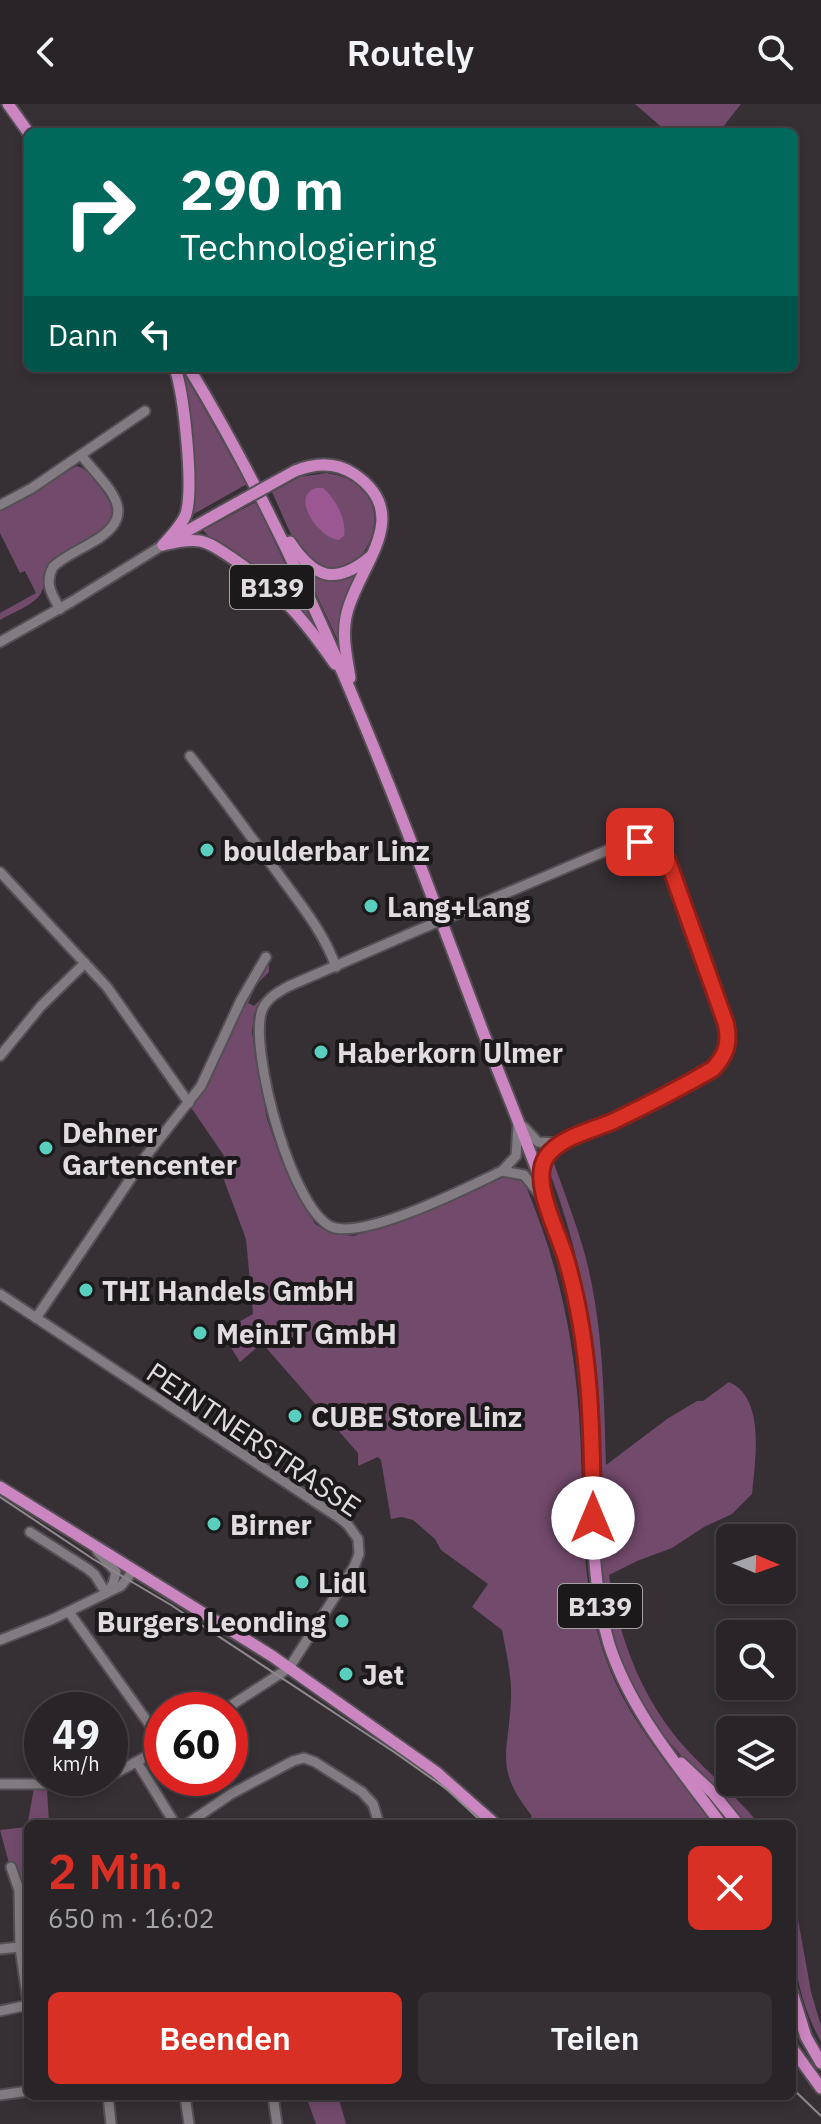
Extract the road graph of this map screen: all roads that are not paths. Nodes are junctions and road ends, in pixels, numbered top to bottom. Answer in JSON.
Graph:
{"nodes":[{"id":1,"x":8,"y":104,"type":"edge"},
{"id":2,"x":25,"y":128,"type":"edge"},
{"id":3,"x":176,"y":372,"type":"edge"},
{"id":4,"x":191,"y":372,"type":"edge"},
{"id":5,"x":145,"y":411,"type":"dead end"},
{"id":6,"x":81,"y":455,"type":"junction"},
{"id":7,"x":263,"y":500,"type":"junction"},
{"id":8,"x":0,"y":505,"type":"edge"},
{"id":9,"x":163,"y":545,"type":"junction"},
{"id":10,"x":373,"y":554,"type":"junction"},
{"id":11,"x":60,"y":609,"type":"junction"},
{"id":12,"x":0,"y":642,"type":"edge"},
{"id":13,"x":348,"y":685,"type":"junction"},
{"id":14,"x":353,"y":697,"type":"junction"},
{"id":15,"x":190,"y":756,"type":"dead end"},
{"id":16,"x":0,"y":872,"type":"edge"},
{"id":17,"x":266,"y":957,"type":"dead end"},
{"id":18,"x":85,"y":963,"type":"junction"},
{"id":19,"x":336,"y":967,"type":"junction"},
{"id":20,"x":0,"y":1056,"type":"edge"},
{"id":21,"x":189,"y":1103,"type":"junction"},
{"id":22,"x":512,"y":1109,"type":"junction"},
{"id":23,"x":518,"y":1125,"type":"junction"},
{"id":24,"x":561,"y":1143,"type":"junction"},
{"id":25,"x":502,"y":1171,"type":"junction"},
{"id":26,"x":540,"y":1184,"type":"junction"},
{"id":27,"x":548,"y":1205,"type":"junction"},
{"id":28,"x":0,"y":1294,"type":"edge"},
{"id":29,"x":36,"y":1318,"type":"junction"},
{"id":30,"x":0,"y":1487,"type":"edge"},
{"id":31,"x":30,"y":1532,"type":"dead end"},
{"id":32,"x":92,"y":1546,"type":"junction"},
{"id":33,"x":133,"y":1571,"type":"junction"},
{"id":34,"x":106,"y":1593,"type":"junction"},
{"id":35,"x":69,"y":1612,"type":"junction"},
{"id":36,"x":0,"y":1640,"type":"edge"},
{"id":37,"x":289,"y":1668,"type":"junction"},
{"id":38,"x":248,"y":1694,"type":"edge"},
{"id":39,"x":144,"y":1719,"type":"edge"},
{"id":40,"x":668,"y":1752,"type":"junction"},
{"id":41,"x":144,"y":1757,"type":"edge"},
{"id":42,"x":137,"y":1762,"type":"junction"},
{"id":43,"x":128,"y":1767,"type":"edge"},
{"id":44,"x":0,"y":1784,"type":"edge"},
{"id":45,"x":24,"y":1784,"type":"edge"},
{"id":46,"x":173,"y":1820,"type":"edge"},
{"id":47,"x":193,"y":1820,"type":"edge"},
{"id":48,"x":378,"y":1820,"type":"edge"},
{"id":49,"x":490,"y":1820,"type":"edge"},
{"id":50,"x":718,"y":1820,"type":"edge"},
{"id":51,"x":735,"y":1820,"type":"edge"},
{"id":52,"x":11,"y":1867,"type":"dead end"},
{"id":53,"x":23,"y":1942,"type":"edge"},
{"id":54,"x":0,"y":1949,"type":"edge"},
{"id":55,"x":24,"y":2005,"type":"edge"},
{"id":56,"x":0,"y":2011,"type":"edge"},
{"id":57,"x":796,"y":2013,"type":"edge"},
{"id":58,"x":796,"y":2054,"type":"edge"},
{"id":59,"x":821,"y":2063,"type":"edge"},
{"id":60,"x":821,"y":2088,"type":"edge"},
{"id":61,"x":24,"y":2092,"type":"edge"},
{"id":62,"x":0,"y":2095,"type":"edge"},
{"id":63,"x":108,"y":2100,"type":"edge"},
{"id":64,"x":186,"y":2100,"type":"edge"},
{"id":65,"x":274,"y":2100,"type":"edge"},
{"id":66,"x":111,"y":2124,"type":"edge"},
{"id":67,"x":189,"y":2124,"type":"edge"},
{"id":68,"x":277,"y":2124,"type":"edge"}],
"edges":[{"from":1,"to":2,"type":"main road"},
{"from":3,"to":9,"type":"main road"},
{"from":4,"to":7,"type":"main road","number":"B139"},
{"from":5,"to":6,"type":"street"},
{"from":6,"to":8,"type":"street"},
{"from":6,"to":11,"type":"street"},
{"from":7,"to":10,"type":"main road","number":"B139"},
{"from":7,"to":13,"type":"main road","number":"B139"},
{"from":9,"to":10,"type":"main road","number":"B139","bridge":true},
{"from":9,"to":11,"type":"street"},
{"from":9,"to":13,"type":"main road","number":"B139"},
{"from":10,"to":14,"type":"main road","number":"B139"},
{"from":11,"to":12,"type":"street"},
{"from":13,"to":14,"type":"main road","number":"B139"},
{"from":14,"to":22,"type":"main road","number":"B139"},
{"from":15,"to":19,"type":"street"},
{"from":16,"to":18,"type":"street"},
{"from":17,"to":21,"type":"street"},
{"from":18,"to":20,"type":"street"},
{"from":18,"to":21,"type":"street"},
{"from":19,"to":24,"type":"street","bridge":true},
{"from":19,"to":25,"type":"street"},
{"from":21,"to":29,"type":"street"},
{"from":22,"to":23,"type":"main road","number":"B139"},
{"from":22,"to":24,"type":"street"},
{"from":23,"to":25,"type":"street"},
{"from":23,"to":26,"type":"main road","number":"B139"},
{"from":24,"to":26,"type":"street"},
{"from":25,"to":27,"type":"street"},
{"from":26,"to":27,"type":"main road","number":"B139"},
{"from":27,"to":40,"type":"main road","number":"B139"},
{"from":28,"to":29,"type":"street","name":"PEINTNERSTRASSE"},
{"from":29,"to":37,"type":"street","name":"PEINTNERSTRASSE"},
{"from":30,"to":32,"type":"main road"},
{"from":31,"to":34,"type":"street"},
{"from":32,"to":33,"type":"main road"},
{"from":32,"to":34,"type":"street"},
{"from":33,"to":34,"type":"street"},
{"from":33,"to":37,"type":"main road"},
{"from":34,"to":35,"type":"street"},
{"from":35,"to":36,"type":"street"},
{"from":35,"to":39,"type":"street"},
{"from":37,"to":38,"type":"street"},
{"from":37,"to":49,"type":"main road"},
{"from":40,"to":50,"type":"main road","number":"B139"},
{"from":40,"to":51,"type":"main road","number":"B139"},
{"from":41,"to":42,"type":"street"},
{"from":42,"to":43,"type":"street"},
{"from":42,"to":46,"type":"street"},
{"from":44,"to":45,"type":"street"},
{"from":47,"to":48,"type":"street"},
{"from":52,"to":53,"type":"street"},
{"from":53,"to":54,"type":"street"},
{"from":55,"to":56,"type":"street"},
{"from":57,"to":59,"type":"main road"},
{"from":58,"to":60,"type":"main road"},
{"from":61,"to":62,"type":"street"},
{"from":63,"to":66,"type":"street"},
{"from":64,"to":67,"type":"street"},
{"from":65,"to":68,"type":"street"}]}
